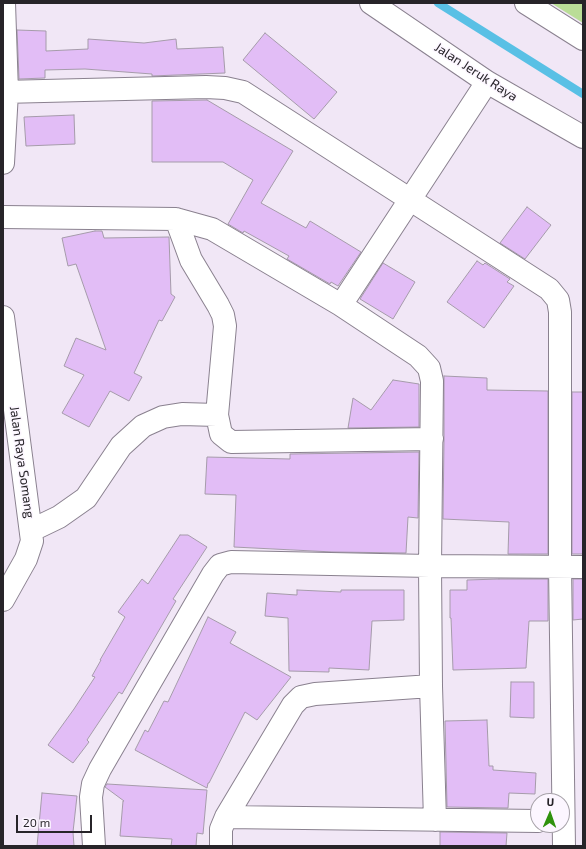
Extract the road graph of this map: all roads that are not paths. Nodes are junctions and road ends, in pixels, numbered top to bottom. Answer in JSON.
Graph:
{"nodes":[{"id":1,"x":4,"y":3,"type":"edge"},
{"id":2,"x":371,"y":3,"type":"edge"},
{"id":3,"x":526,"y":3,"type":"edge"},
{"id":4,"x":583,"y":39,"type":"edge"},
{"id":5,"x":487,"y":82,"type":"junction"},
{"id":6,"x":5,"y":92,"type":"edge"},
{"id":7,"x":583,"y":137,"type":"edge"},
{"id":8,"x":3,"y":163,"type":"edge"},
{"id":9,"x":410,"y":199,"type":"junction"},
{"id":10,"x":3,"y":217,"type":"edge"},
{"id":11,"x":176,"y":219,"type":"junction"},
{"id":12,"x":341,"y":306,"type":"junction"},
{"id":13,"x":3,"y":317,"type":"edge"},
{"id":14,"x":217,"y":415,"type":"junction"},
{"id":15,"x":432,"y":439,"type":"junction"},
{"id":16,"x":32,"y":530,"type":"junction"},
{"id":17,"x":430,"y":566,"type":"junction"},
{"id":18,"x":560,"y":567,"type":"junction"},
{"id":19,"x":583,"y":567,"type":"edge"},
{"id":20,"x":3,"y":600,"type":"edge"},
{"id":21,"x":431,"y":686,"type":"junction"},
{"id":22,"x":563,"y":793,"type":"edge"},
{"id":23,"x":226,"y":817,"type":"junction"},
{"id":24,"x":435,"y":820,"type":"junction"},
{"id":25,"x":530,"y":821,"type":"edge"},
{"id":26,"x":563,"y":833,"type":"edge"},
{"id":27,"x":94,"y":846,"type":"edge"},
{"id":28,"x":221,"y":846,"type":"edge"},
{"id":29,"x":564,"y":846,"type":"edge"}],
"edges":[{"from":1,"to":6,"type":"street"},
{"from":2,"to":5,"type":"street","name":"Jalan Jeruk Raya"},
{"from":3,"to":4,"type":"street"},
{"from":5,"to":7,"type":"street","name":"Jalan Jeruk Raya"},
{"from":5,"to":9,"type":"street"},
{"from":6,"to":8,"type":"street"},
{"from":6,"to":9,"type":"street"},
{"from":9,"to":12,"type":"street"},
{"from":9,"to":18,"type":"street"},
{"from":10,"to":11,"type":"street"},
{"from":11,"to":12,"type":"street"},
{"from":11,"to":14,"type":"street"},
{"from":12,"to":15,"type":"street"},
{"from":13,"to":16,"type":"street","name":"Jalan Raya Somang"},
{"from":14,"to":15,"type":"street"},
{"from":14,"to":16,"type":"street"},
{"from":15,"to":17,"type":"street"},
{"from":16,"to":20,"type":"street","name":"Jalan Raya Somang"},
{"from":17,"to":18,"type":"street"},
{"from":17,"to":21,"type":"street"},
{"from":17,"to":27,"type":"street"},
{"from":18,"to":19,"type":"street"},
{"from":18,"to":22,"type":"street"},
{"from":21,"to":23,"type":"street"},
{"from":21,"to":24,"type":"street"},
{"from":23,"to":24,"type":"street"},
{"from":23,"to":28,"type":"street"},
{"from":24,"to":25,"type":"street"},
{"from":26,"to":29,"type":"street"}]}
